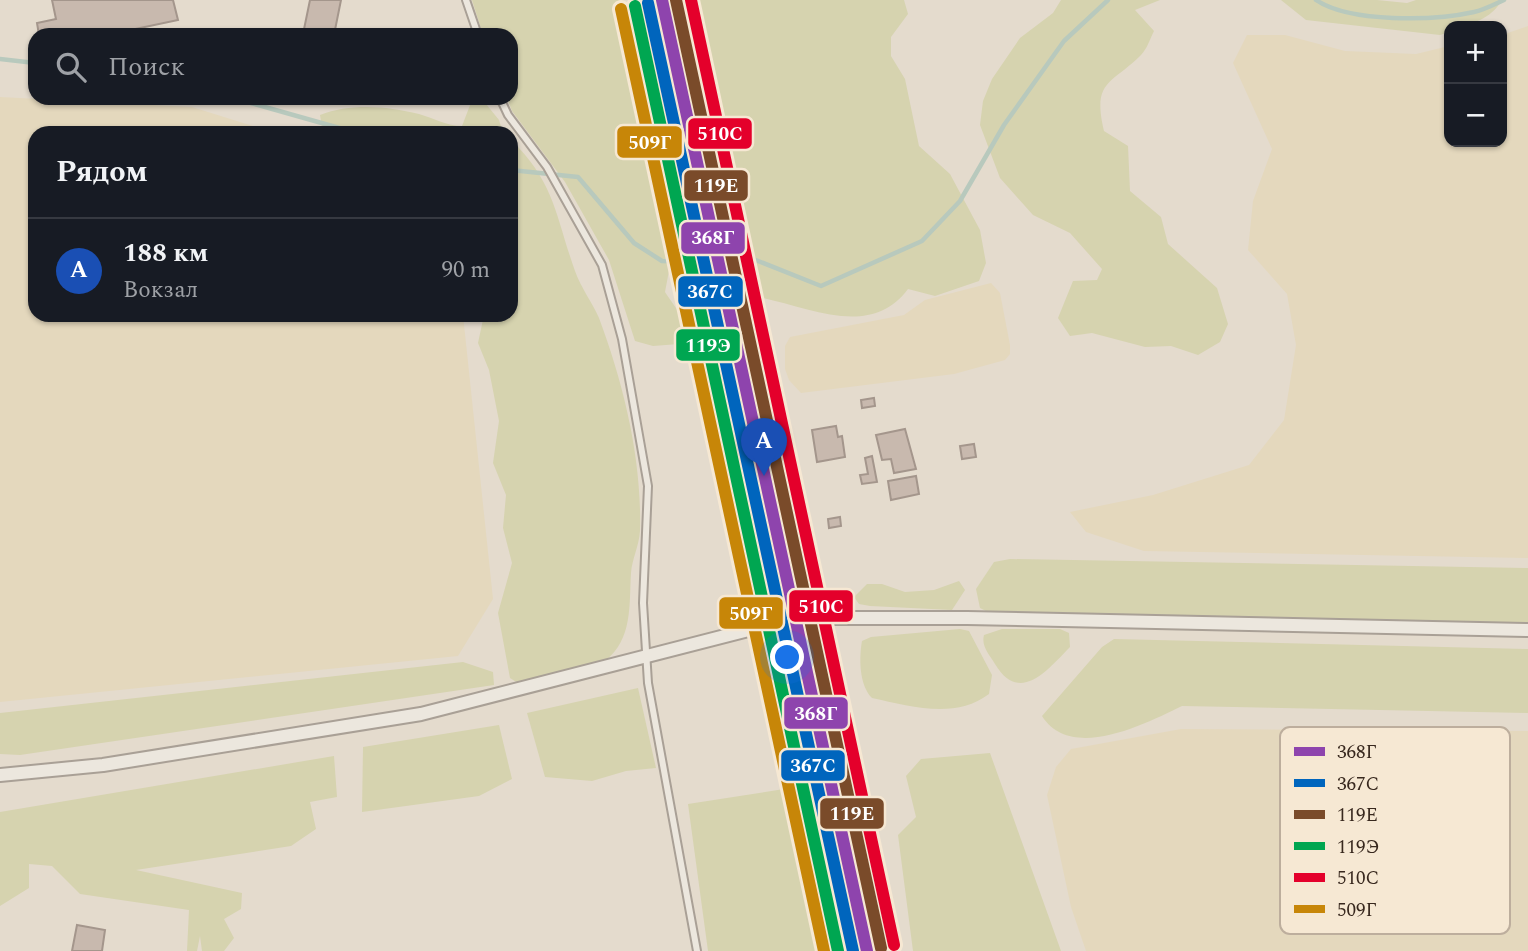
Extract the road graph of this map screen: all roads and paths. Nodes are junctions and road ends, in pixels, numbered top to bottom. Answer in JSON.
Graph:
{"nodes":[{"id":1,"x":466,"y":0,"type":"edge"},
{"id":2,"x":476,"y":28,"type":"edge"},
{"id":3,"x":504,"y":105,"type":"edge"},
{"id":4,"x":517,"y":126,"type":"edge"},
{"id":5,"x":518,"y":128,"type":"edge"},
{"id":6,"x":1528,"y":630,"type":"edge"},
{"id":7,"x":647,"y":655,"type":"junction"},
{"id":8,"x":0,"y":775,"type":"edge"},
{"id":9,"x":698,"y":951,"type":"edge"}],
"edges":[{"from":1,"to":2,"type":"lane"},
{"from":3,"to":4,"type":"lane"},
{"from":5,"to":7,"type":"lane"},
{"from":6,"to":7,"type":"street"},
{"from":7,"to":8,"type":"street"},
{"from":7,"to":9,"type":"lane"}]}
